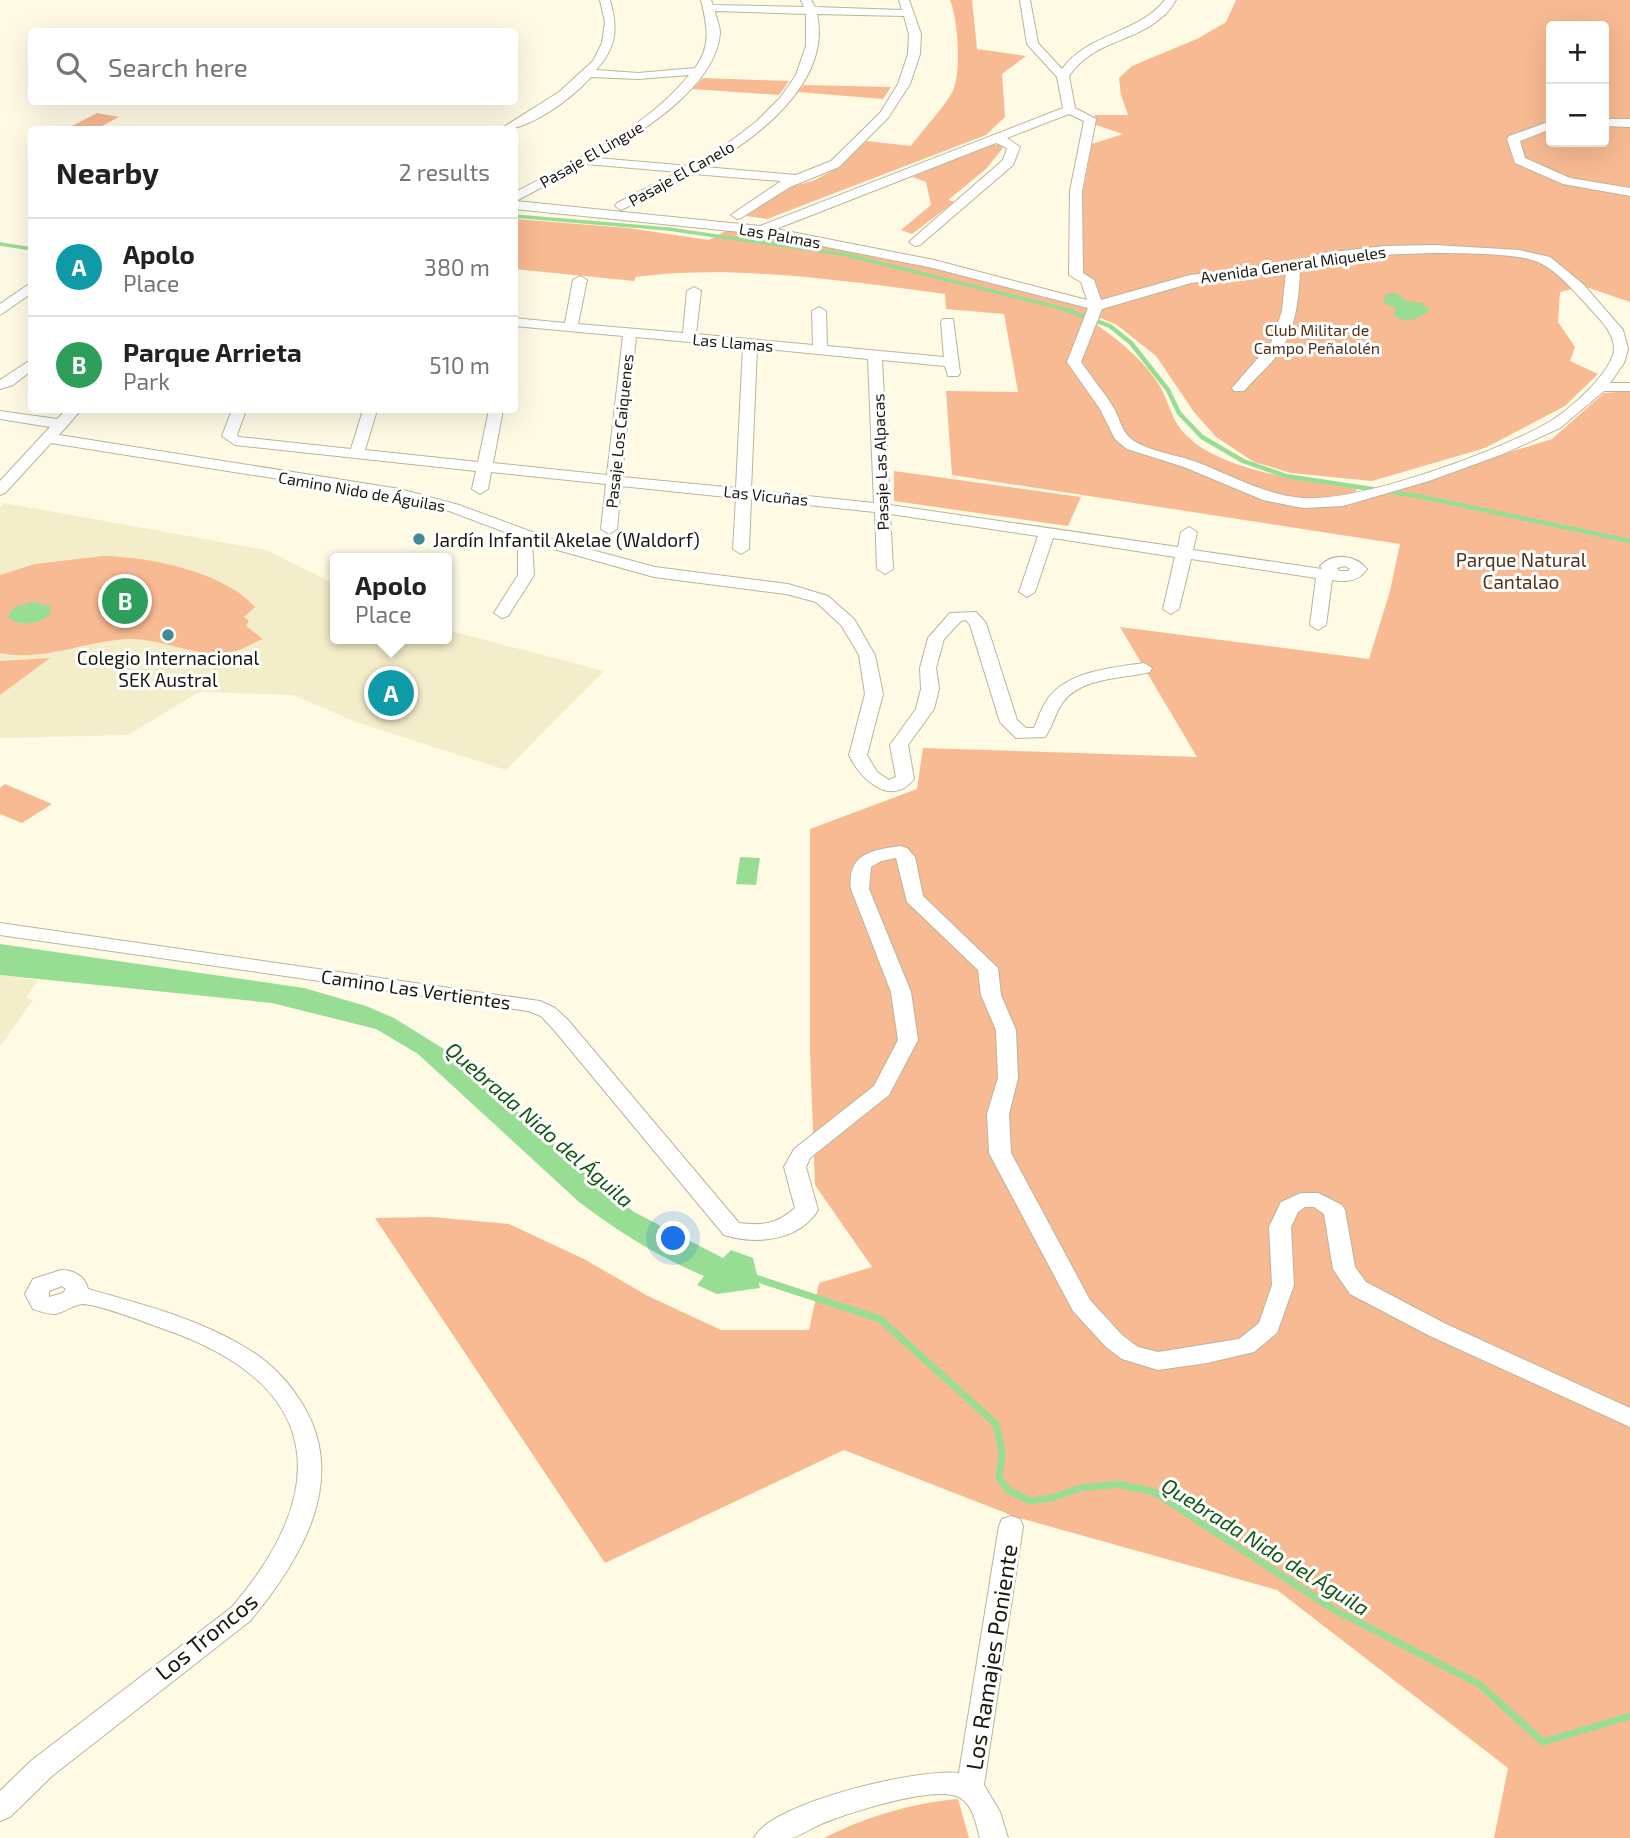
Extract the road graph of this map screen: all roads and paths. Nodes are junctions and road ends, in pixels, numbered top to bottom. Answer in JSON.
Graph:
{"nodes":[{"id":1,"x":605,"y":0,"type":"edge"},
{"id":2,"x":904,"y":0,"type":"edge"},
{"id":3,"x":1025,"y":0,"type":"edge"},
{"id":4,"x":1171,"y":0,"type":"edge"},
{"id":5,"x":709,"y":4,"type":"edge"},
{"id":6,"x":809,"y":5,"type":"edge"},
{"id":7,"x":908,"y":13,"type":"junction"},
{"id":8,"x":699,"y":71,"type":"junction"},
{"id":9,"x":586,"y":76,"type":"junction"},
{"id":10,"x":1063,"y":76,"type":"junction"},
{"id":11,"x":680,"y":94,"type":"junction"},
{"id":12,"x":1069,"y":110,"type":"junction"},
{"id":13,"x":1609,"y":123,"type":"edge"},
{"id":14,"x":1630,"y":123,"type":"edge"},
{"id":15,"x":512,"y":126,"type":"edge"},
{"id":16,"x":1546,"y":126,"type":"edge"},
{"id":17,"x":997,"y":138,"type":"junction"},
{"id":18,"x":580,"y":160,"type":"junction"},
{"id":19,"x":691,"y":170,"type":"junction"},
{"id":20,"x":801,"y":180,"type":"junction"},
{"id":21,"x":1630,"y":192,"type":"edge"},
{"id":22,"x":518,"y":196,"type":"edge"},
{"id":23,"x":518,"y":205,"type":"edge"},
{"id":24,"x":621,"y":206,"type":"dead end"},
{"id":25,"x":737,"y":215,"type":"dead end"},
{"id":26,"x":761,"y":230,"type":"junction"},
{"id":27,"x":915,"y":242,"type":"dead end"},
{"id":28,"x":1293,"y":267,"type":"junction"},
{"id":29,"x":1076,"y":275,"type":"junction"},
{"id":30,"x":580,"y":281,"type":"dead end"},
{"id":31,"x":28,"y":289,"type":"edge"},
{"id":32,"x":1041,"y":290,"type":"junction"},
{"id":33,"x":694,"y":291,"type":"dead end"},
{"id":34,"x":1096,"y":306,"type":"junction"},
{"id":35,"x":0,"y":311,"type":"edge"},
{"id":36,"x":819,"y":311,"type":"dead end"},
{"id":37,"x":948,"y":322,"type":"dead end"},
{"id":38,"x":518,"y":323,"type":"edge"},
{"id":39,"x":571,"y":327,"type":"junction"},
{"id":40,"x":631,"y":333,"type":"junction"},
{"id":41,"x":689,"y":338,"type":"junction"},
{"id":42,"x":750,"y":344,"type":"junction"},
{"id":43,"x":820,"y":350,"type":"junction"},
{"id":44,"x":875,"y":355,"type":"junction"},
{"id":45,"x":28,"y":366,"type":"edge"},
{"id":46,"x":0,"y":385,"type":"edge"},
{"id":47,"x":1600,"y":387,"type":"junction"},
{"id":48,"x":1630,"y":387,"type":"edge"},
{"id":49,"x":1239,"y":388,"type":"dead end"},
{"id":50,"x":69,"y":413,"type":"edge"},
{"id":51,"x":238,"y":413,"type":"edge"},
{"id":52,"x":369,"y":413,"type":"edge"},
{"id":53,"x":495,"y":413,"type":"edge"},
{"id":54,"x":0,"y":415,"type":"edge"},
{"id":55,"x":0,"y":424,"type":"edge"},
{"id":56,"x":49,"y":426,"type":"edge"},
{"id":57,"x":357,"y":452,"type":"junction"},
{"id":58,"x":484,"y":467,"type":"junction"},
{"id":59,"x":613,"y":479,"type":"junction"},
{"id":60,"x":480,"y":489,"type":"dead end"},
{"id":61,"x":0,"y":490,"type":"edge"},
{"id":62,"x":742,"y":492,"type":"junction"},
{"id":63,"x":881,"y":508,"type":"junction"},
{"id":64,"x":609,"y":529,"type":"dead end"},
{"id":65,"x":1047,"y":532,"type":"junction"},
{"id":66,"x":1189,"y":532,"type":"dead end"},
{"id":67,"x":526,"y":536,"type":"junction"},
{"id":68,"x":741,"y":549,"type":"dead end"},
{"id":69,"x":1184,"y":553,"type":"junction"},
{"id":70,"x":884,"y":569,"type":"dead end"},
{"id":71,"x":1027,"y":592,"type":"dead end"},
{"id":72,"x":1171,"y":609,"type":"dead end"},
{"id":73,"x":502,"y":613,"type":"dead end"},
{"id":74,"x":1318,"y":625,"type":"dead end"},
{"id":75,"x":1144,"y":668,"type":"dead end"},
{"id":76,"x":0,"y":929,"type":"edge"},
{"id":77,"x":76,"y":1294,"type":"dead end"},
{"id":78,"x":1630,"y":1418,"type":"edge"},
{"id":79,"x":1011,"y":1526,"type":"dead end"},
{"id":80,"x":970,"y":1788,"type":"junction"},
{"id":81,"x":0,"y":1809,"type":"edge"},
{"id":82,"x":768,"y":1838,"type":"edge"},
{"id":83,"x":993,"y":1838,"type":"edge"}],
"edges":[{"from":1,"to":9,"type":"street"},
{"from":2,"to":7,"type":"street"},
{"from":3,"to":10,"type":"street"},
{"from":4,"to":10,"type":"street"},
{"from":5,"to":6,"type":"street"},
{"from":5,"to":8,"type":"street","name":"Pasaje El Lingue"},
{"from":6,"to":7,"type":"street"},
{"from":6,"to":19,"type":"street","name":"Pasaje El Canelo"},
{"from":7,"to":20,"type":"street"},
{"from":8,"to":9,"type":"street"},
{"from":8,"to":11,"type":"street","name":"Pasaje El Lingue"},
{"from":9,"to":11,"type":"street"},
{"from":9,"to":15,"type":"street"},
{"from":10,"to":12,"type":"street"},
{"from":11,"to":18,"type":"street","name":"Pasaje El Lingue"},
{"from":12,"to":17,"type":"street"},
{"from":12,"to":29,"type":"street"},
{"from":13,"to":14,"type":"street"},
{"from":16,"to":21,"type":"street"},
{"from":17,"to":26,"type":"street"},
{"from":17,"to":27,"type":"street"},
{"from":18,"to":19,"type":"street"},
{"from":18,"to":22,"type":"street","name":"Pasaje El Lingue"},
{"from":19,"to":20,"type":"street"},
{"from":19,"to":24,"type":"street","name":"Pasaje El Canelo"},
{"from":20,"to":25,"type":"street"},
{"from":23,"to":26,"type":"street","name":"Las Palmas"},
{"from":26,"to":32,"type":"street","name":"Las Palmas"},
{"from":28,"to":34,"type":"street","name":"Avenida General Miqueles"},
{"from":28,"to":47,"type":"street","name":"Avenida General Miqueles"},
{"from":28,"to":49,"type":"street"},
{"from":29,"to":32,"type":"street"},
{"from":29,"to":34,"type":"street"},
{"from":30,"to":39,"type":"street"},
{"from":31,"to":35,"type":"street"},
{"from":32,"to":34,"type":"street","name":"Las Palmas"},
{"from":33,"to":41,"type":"street"},
{"from":34,"to":47,"type":"street","name":"Avenida General Miqueles"},
{"from":36,"to":43,"type":"street"},
{"from":37,"to":44,"type":"street","name":"Las Llamas"},
{"from":38,"to":39,"type":"street","name":"Las Llamas"},
{"from":39,"to":40,"type":"street","name":"Las Llamas"},
{"from":40,"to":41,"type":"street","name":"Las Llamas"},
{"from":40,"to":59,"type":"street","name":"Pasaje Los Caiquenes"},
{"from":41,"to":42,"type":"street","name":"Las Llamas"},
{"from":42,"to":43,"type":"street","name":"Las Llamas"},
{"from":42,"to":62,"type":"street"},
{"from":43,"to":44,"type":"street","name":"Las Llamas"},
{"from":44,"to":63,"type":"street","name":"Pasaje Las Alpacas"},
{"from":45,"to":46,"type":"street"},
{"from":47,"to":48,"type":"street"},
{"from":50,"to":56,"type":"street"},
{"from":51,"to":57,"type":"street","name":"Las Vicuñas"},
{"from":52,"to":57,"type":"street"},
{"from":53,"to":58,"type":"street"},
{"from":54,"to":56,"type":"street"},
{"from":55,"to":56,"type":"street"},
{"from":56,"to":61,"type":"street"},
{"from":56,"to":67,"type":"street","name":"Camino Nido de Águilas"},
{"from":57,"to":58,"type":"street","name":"Las Vicuñas"},
{"from":58,"to":59,"type":"street","name":"Las Vicuñas"},
{"from":58,"to":60,"type":"street"},
{"from":59,"to":62,"type":"street","name":"Las Vicuñas"},
{"from":59,"to":64,"type":"street","name":"Pasaje Los Caiquenes"},
{"from":62,"to":63,"type":"street","name":"Las Vicuñas"},
{"from":62,"to":68,"type":"street"},
{"from":63,"to":65,"type":"street","name":"Las Vicuñas"},
{"from":63,"to":70,"type":"street","name":"Pasaje Las Alpacas"},
{"from":65,"to":69,"type":"street","name":"Las Vicuñas"},
{"from":65,"to":71,"type":"street"},
{"from":66,"to":69,"type":"street"},
{"from":67,"to":73,"type":"street"},
{"from":67,"to":75,"type":"street","name":"Camino Nido de Águilas"},
{"from":69,"to":72,"type":"street"},
{"from":69,"to":74,"type":"street","name":"Las Vicuñas"},
{"from":76,"to":78,"type":"street","name":"Camino Las Vertientes"},
{"from":77,"to":81,"type":"street","name":"Los Troncos"},
{"from":79,"to":80,"type":"street","name":"Los Ramajes Poniente"},
{"from":80,"to":82,"type":"street","name":"Los Ramajes Poniente"},
{"from":80,"to":83,"type":"street","name":"Los Ramajes Poniente"}]}
